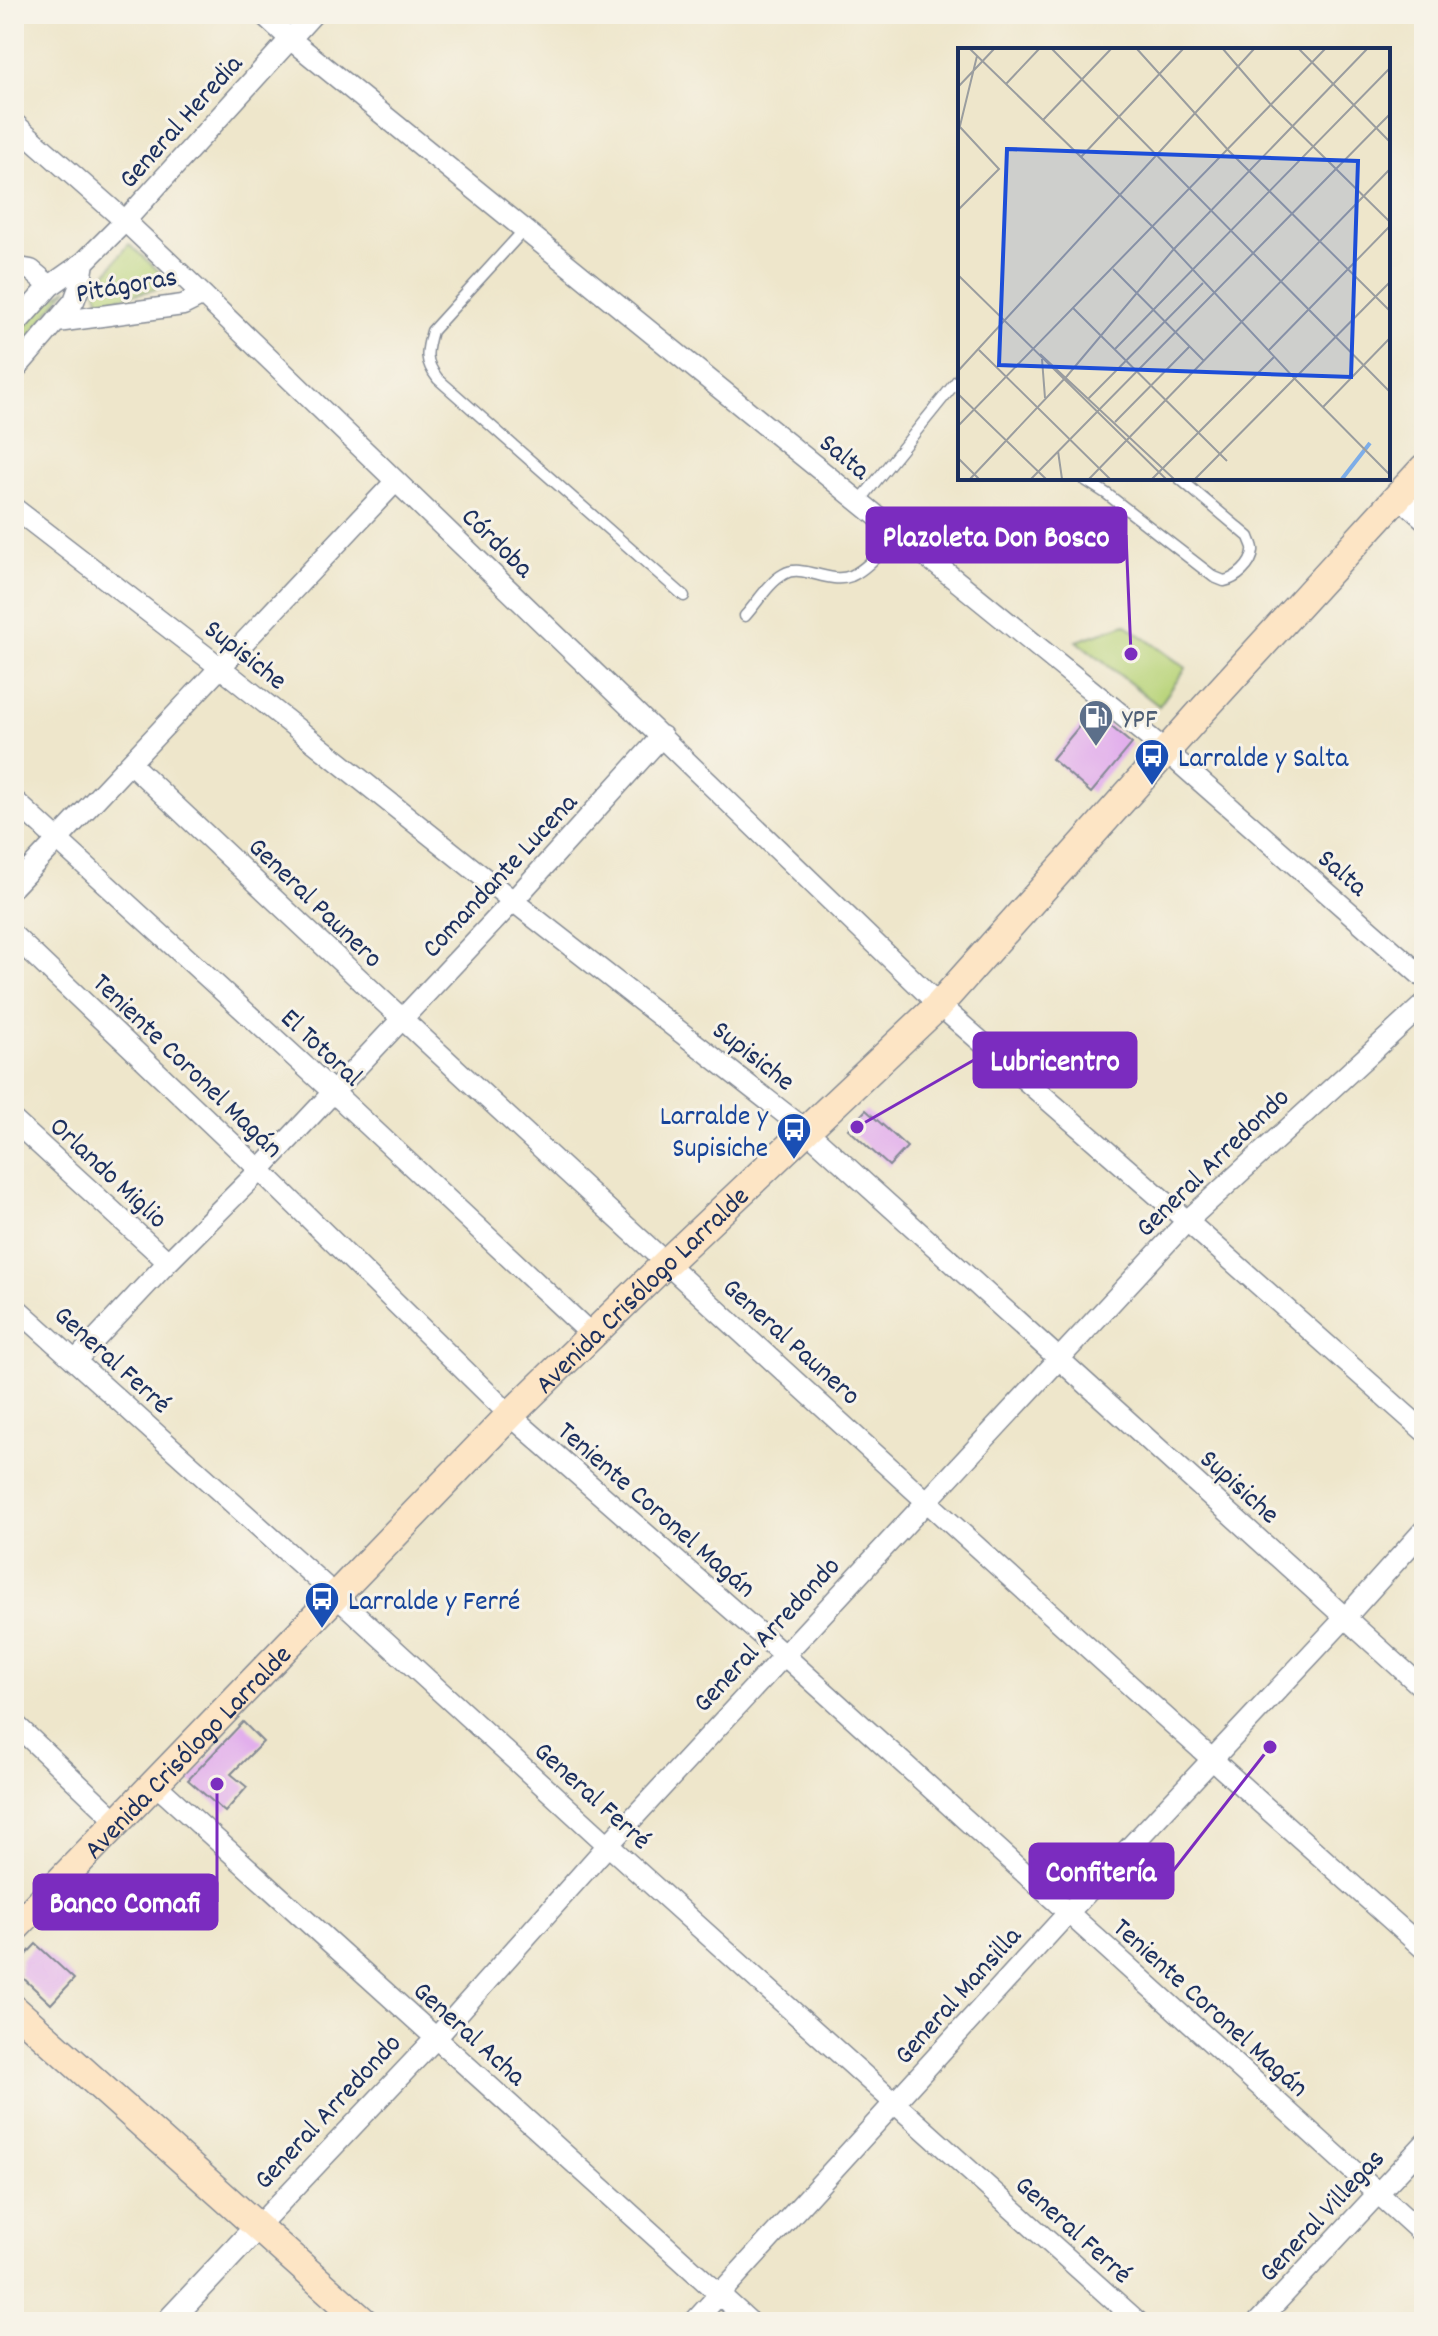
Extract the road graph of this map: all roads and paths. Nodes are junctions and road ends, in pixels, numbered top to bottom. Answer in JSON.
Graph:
{"nodes":[{"id":1,"x":263,"y":14,"type":"edge"},
{"id":2,"x":313,"y":14,"type":"edge"},
{"id":3,"x":290,"y":39,"type":"junction"},
{"id":4,"x":14,"y":123,"type":"edge"},
{"id":5,"x":125,"y":221,"type":"junction"},
{"id":6,"x":524,"y":230,"type":"junction"},
{"id":7,"x":84,"y":262,"type":"junction"},
{"id":8,"x":14,"y":267,"type":"edge"},
{"id":9,"x":50,"y":286,"type":"junction"},
{"id":10,"x":203,"y":295,"type":"junction"},
{"id":11,"x":57,"y":322,"type":"junction"},
{"id":12,"x":14,"y":326,"type":"edge"},
{"id":13,"x":14,"y":371,"type":"edge"},
{"id":14,"x":958,"y":379,"type":"edge"},
{"id":15,"x":1424,"y":468,"type":"edge"},
{"id":16,"x":1085,"y":480,"type":"edge"},
{"id":17,"x":1181,"y":480,"type":"edge"},
{"id":18,"x":396,"y":481,"type":"junction"},
{"id":19,"x":1399,"y":497,"type":"junction"},
{"id":20,"x":859,"y":502,"type":"junction"},
{"id":21,"x":14,"y":508,"type":"edge"},
{"id":22,"x":1424,"y":519,"type":"edge"},
{"id":23,"x":898,"y":534,"type":"junction"},
{"id":24,"x":684,"y":596,"type":"dead end"},
{"id":25,"x":745,"y":616,"type":"dead end"},
{"id":26,"x":221,"y":668,"type":"junction"},
{"id":27,"x":662,"y":736,"type":"junction"},
{"id":28,"x":1166,"y":751,"type":"junction"},
{"id":29,"x":131,"y":764,"type":"junction"},
{"id":30,"x":14,"y":800,"type":"edge"},
{"id":31,"x":58,"y":840,"type":"junction"},
{"id":32,"x":14,"y":886,"type":"edge"},
{"id":33,"x":513,"y":901,"type":"junction"},
{"id":34,"x":14,"y":936,"type":"edge"},
{"id":35,"x":1424,"y":978,"type":"edge"},
{"id":36,"x":1424,"y":1004,"type":"edge"},
{"id":37,"x":939,"y":1005,"type":"junction"},
{"id":38,"x":401,"y":1020,"type":"junction"},
{"id":39,"x":333,"y":1092,"type":"junction"},
{"id":40,"x":14,"y":1121,"type":"edge"},
{"id":41,"x":807,"y":1131,"type":"junction"},
{"id":42,"x":260,"y":1170,"type":"junction"},
{"id":43,"x":1187,"y":1221,"type":"junction"},
{"id":44,"x":168,"y":1262,"type":"junction"},
{"id":45,"x":666,"y":1263,"type":"junction"},
{"id":46,"x":14,"y":1306,"type":"edge"},
{"id":47,"x":592,"y":1335,"type":"junction"},
{"id":48,"x":1060,"y":1357,"type":"junction"},
{"id":49,"x":75,"y":1361,"type":"junction"},
{"id":50,"x":510,"y":1415,"type":"junction"},
{"id":51,"x":1424,"y":1431,"type":"edge"},
{"id":52,"x":928,"y":1501,"type":"junction"},
{"id":53,"x":1424,"y":1530,"type":"edge"},
{"id":54,"x":336,"y":1596,"type":"junction"},
{"id":55,"x":1345,"y":1618,"type":"junction"},
{"id":56,"x":785,"y":1656,"type":"junction"},
{"id":57,"x":1424,"y":1689,"type":"edge"},
{"id":58,"x":14,"y":1723,"type":"edge"},
{"id":59,"x":1213,"y":1760,"type":"junction"},
{"id":60,"x":155,"y":1784,"type":"junction"},
{"id":61,"x":117,"y":1821,"type":"junction"},
{"id":62,"x":608,"y":1845,"type":"junction"},
{"id":63,"x":1067,"y":1914,"type":"junction"},
{"id":64,"x":14,"y":1929,"type":"edge"},
{"id":65,"x":1424,"y":1949,"type":"edge"},
{"id":66,"x":14,"y":2009,"type":"edge"},
{"id":67,"x":436,"y":2038,"type":"junction"},
{"id":68,"x":895,"y":2103,"type":"junction"},
{"id":69,"x":1424,"y":2144,"type":"edge"},
{"id":70,"x":1378,"y":2194,"type":"junction"},
{"id":71,"x":258,"y":2226,"type":"junction"},
{"id":72,"x":1424,"y":2235,"type":"edge"},
{"id":73,"x":720,"y":2295,"type":"junction"},
{"id":74,"x":168,"y":2322,"type":"edge"},
{"id":75,"x":364,"y":2322,"type":"edge"},
{"id":76,"x":694,"y":2322,"type":"edge"},
{"id":77,"x":750,"y":2322,"type":"edge"},
{"id":78,"x":1138,"y":2322,"type":"edge"},
{"id":79,"x":1258,"y":2322,"type":"edge"}],
"edges":[{"from":1,"to":3,"type":"street","name":"Salta"},
{"from":2,"to":3,"type":"street","name":"General Heredia"},
{"from":3,"to":5,"type":"street","name":"General Heredia"},
{"from":3,"to":6,"type":"street","name":"Salta"},
{"from":4,"to":5,"type":"street","name":"Córdoba"},
{"from":5,"to":7,"type":"street","name":"General Heredia"},
{"from":5,"to":10,"type":"street","name":"Córdoba"},
{"from":6,"to":20,"type":"street","name":"Salta"},
{"from":6,"to":24,"type":"lane"},
{"from":7,"to":9,"type":"street","name":"General Heredia"},
{"from":7,"to":11,"type":"street"},
{"from":8,"to":9,"type":"street","name":"Pitágoras"},
{"from":9,"to":12,"type":"street","name":"General Heredia"},
{"from":10,"to":11,"type":"street","name":"Pitágoras"},
{"from":10,"to":18,"type":"street","name":"Córdoba"},
{"from":11,"to":13,"type":"street"},
{"from":14,"to":20,"type":"lane"},
{"from":15,"to":19,"type":"main road","name":"Avenida Crisólogo Larralde"},
{"from":16,"to":17,"type":"lane"},
{"from":18,"to":26,"type":"street"},
{"from":18,"to":27,"type":"street","name":"Córdoba"},
{"from":19,"to":22,"type":"street"},
{"from":19,"to":28,"type":"main road","name":"Avenida Crisólogo Larralde"},
{"from":20,"to":23,"type":"street","name":"Salta"},
{"from":21,"to":26,"type":"street","name":"Supisiche"},
{"from":23,"to":25,"type":"lane"},
{"from":23,"to":28,"type":"street","name":"Salta"},
{"from":26,"to":29,"type":"street"},
{"from":26,"to":33,"type":"street","name":"Supisiche"},
{"from":27,"to":33,"type":"street","name":"Comandante Lucena"},
{"from":27,"to":37,"type":"street","name":"Córdoba"},
{"from":28,"to":35,"type":"street","name":"Salta"},
{"from":28,"to":37,"type":"main road","name":"Avenida Crisólogo Larralde"},
{"from":29,"to":31,"type":"street"},
{"from":29,"to":38,"type":"street","name":"General Paunero"},
{"from":30,"to":31,"type":"street","name":"El Totoral"},
{"from":31,"to":32,"type":"street"},
{"from":31,"to":39,"type":"street","name":"El Totoral"},
{"from":33,"to":38,"type":"street","name":"Comandante Lucena"},
{"from":33,"to":41,"type":"street","name":"Supisiche"},
{"from":34,"to":42,"type":"street","name":"Teniente Coronel Magán"},
{"from":36,"to":43,"type":"street","name":"General Arredondo"},
{"from":37,"to":41,"type":"main road","name":"Avenida Crisólogo Larralde"},
{"from":37,"to":43,"type":"street","name":"Córdoba"},
{"from":38,"to":39,"type":"street","name":"Comandante Lucena"},
{"from":38,"to":45,"type":"street","name":"General Paunero"},
{"from":39,"to":42,"type":"street","name":"Comandante Lucena"},
{"from":39,"to":47,"type":"street","name":"El Totoral"},
{"from":40,"to":44,"type":"street","name":"Orlando Miglio"},
{"from":41,"to":45,"type":"main road","name":"Avenida Crisólogo Larralde"},
{"from":41,"to":48,"type":"street","name":"Supisiche"},
{"from":42,"to":44,"type":"street","name":"Comandante Lucena"},
{"from":42,"to":50,"type":"street","name":"Teniente Coronel Magán"},
{"from":43,"to":48,"type":"street","name":"General Arredondo"},
{"from":43,"to":51,"type":"street","name":"Córdoba"},
{"from":44,"to":49,"type":"street","name":"Comandante Lucena"},
{"from":45,"to":47,"type":"main road","name":"Avenida Crisólogo Larralde"},
{"from":45,"to":52,"type":"street","name":"General Paunero"},
{"from":46,"to":49,"type":"street","name":"General Ferré"},
{"from":47,"to":50,"type":"main road","name":"Avenida Crisólogo Larralde"},
{"from":48,"to":52,"type":"street","name":"General Arredondo"},
{"from":48,"to":55,"type":"street","name":"Supisiche"},
{"from":49,"to":54,"type":"street","name":"General Ferré"},
{"from":50,"to":54,"type":"main road","name":"Avenida Crisólogo Larralde"},
{"from":50,"to":56,"type":"street","name":"Teniente Coronel Magán"},
{"from":52,"to":56,"type":"street","name":"General Arredondo"},
{"from":52,"to":59,"type":"street","name":"General Paunero"},
{"from":53,"to":55,"type":"street","name":"General Mansilla"},
{"from":54,"to":60,"type":"main road","name":"Avenida Crisólogo Larralde"},
{"from":54,"to":62,"type":"street","name":"General Ferré"},
{"from":55,"to":57,"type":"street","name":"Supisiche"},
{"from":55,"to":59,"type":"street","name":"General Mansilla"},
{"from":56,"to":62,"type":"street","name":"General Arredondo"},
{"from":56,"to":63,"type":"street","name":"Teniente Coronel Magán"},
{"from":58,"to":61,"type":"street"},
{"from":59,"to":63,"type":"street","name":"General Mansilla"},
{"from":59,"to":65,"type":"street","name":"General Paunero"},
{"from":60,"to":61,"type":"main road","name":"Avenida Crisólogo Larralde"},
{"from":60,"to":67,"type":"street","name":"General Acha"},
{"from":61,"to":64,"type":"main road","name":"Avenida Crisólogo Larralde"},
{"from":62,"to":67,"type":"street","name":"General Arredondo"},
{"from":62,"to":68,"type":"street","name":"General Ferré"},
{"from":63,"to":68,"type":"street","name":"General Mansilla"},
{"from":63,"to":70,"type":"street","name":"Teniente Coronel Magán"},
{"from":66,"to":71,"type":"main road"},
{"from":67,"to":71,"type":"street","name":"General Arredondo"},
{"from":67,"to":73,"type":"street","name":"General Acha"},
{"from":68,"to":73,"type":"street","name":"General Mansilla"},
{"from":68,"to":78,"type":"street","name":"General Ferré"},
{"from":69,"to":70,"type":"street","name":"General Villegas"},
{"from":70,"to":72,"type":"street","name":"Teniente Coronel Magán"},
{"from":70,"to":79,"type":"street","name":"General Villegas"},
{"from":71,"to":74,"type":"street","name":"General Arredondo"},
{"from":71,"to":75,"type":"main road"},
{"from":73,"to":76,"type":"street","name":"General Mansilla"},
{"from":73,"to":77,"type":"street","name":"General Acha"}]}
